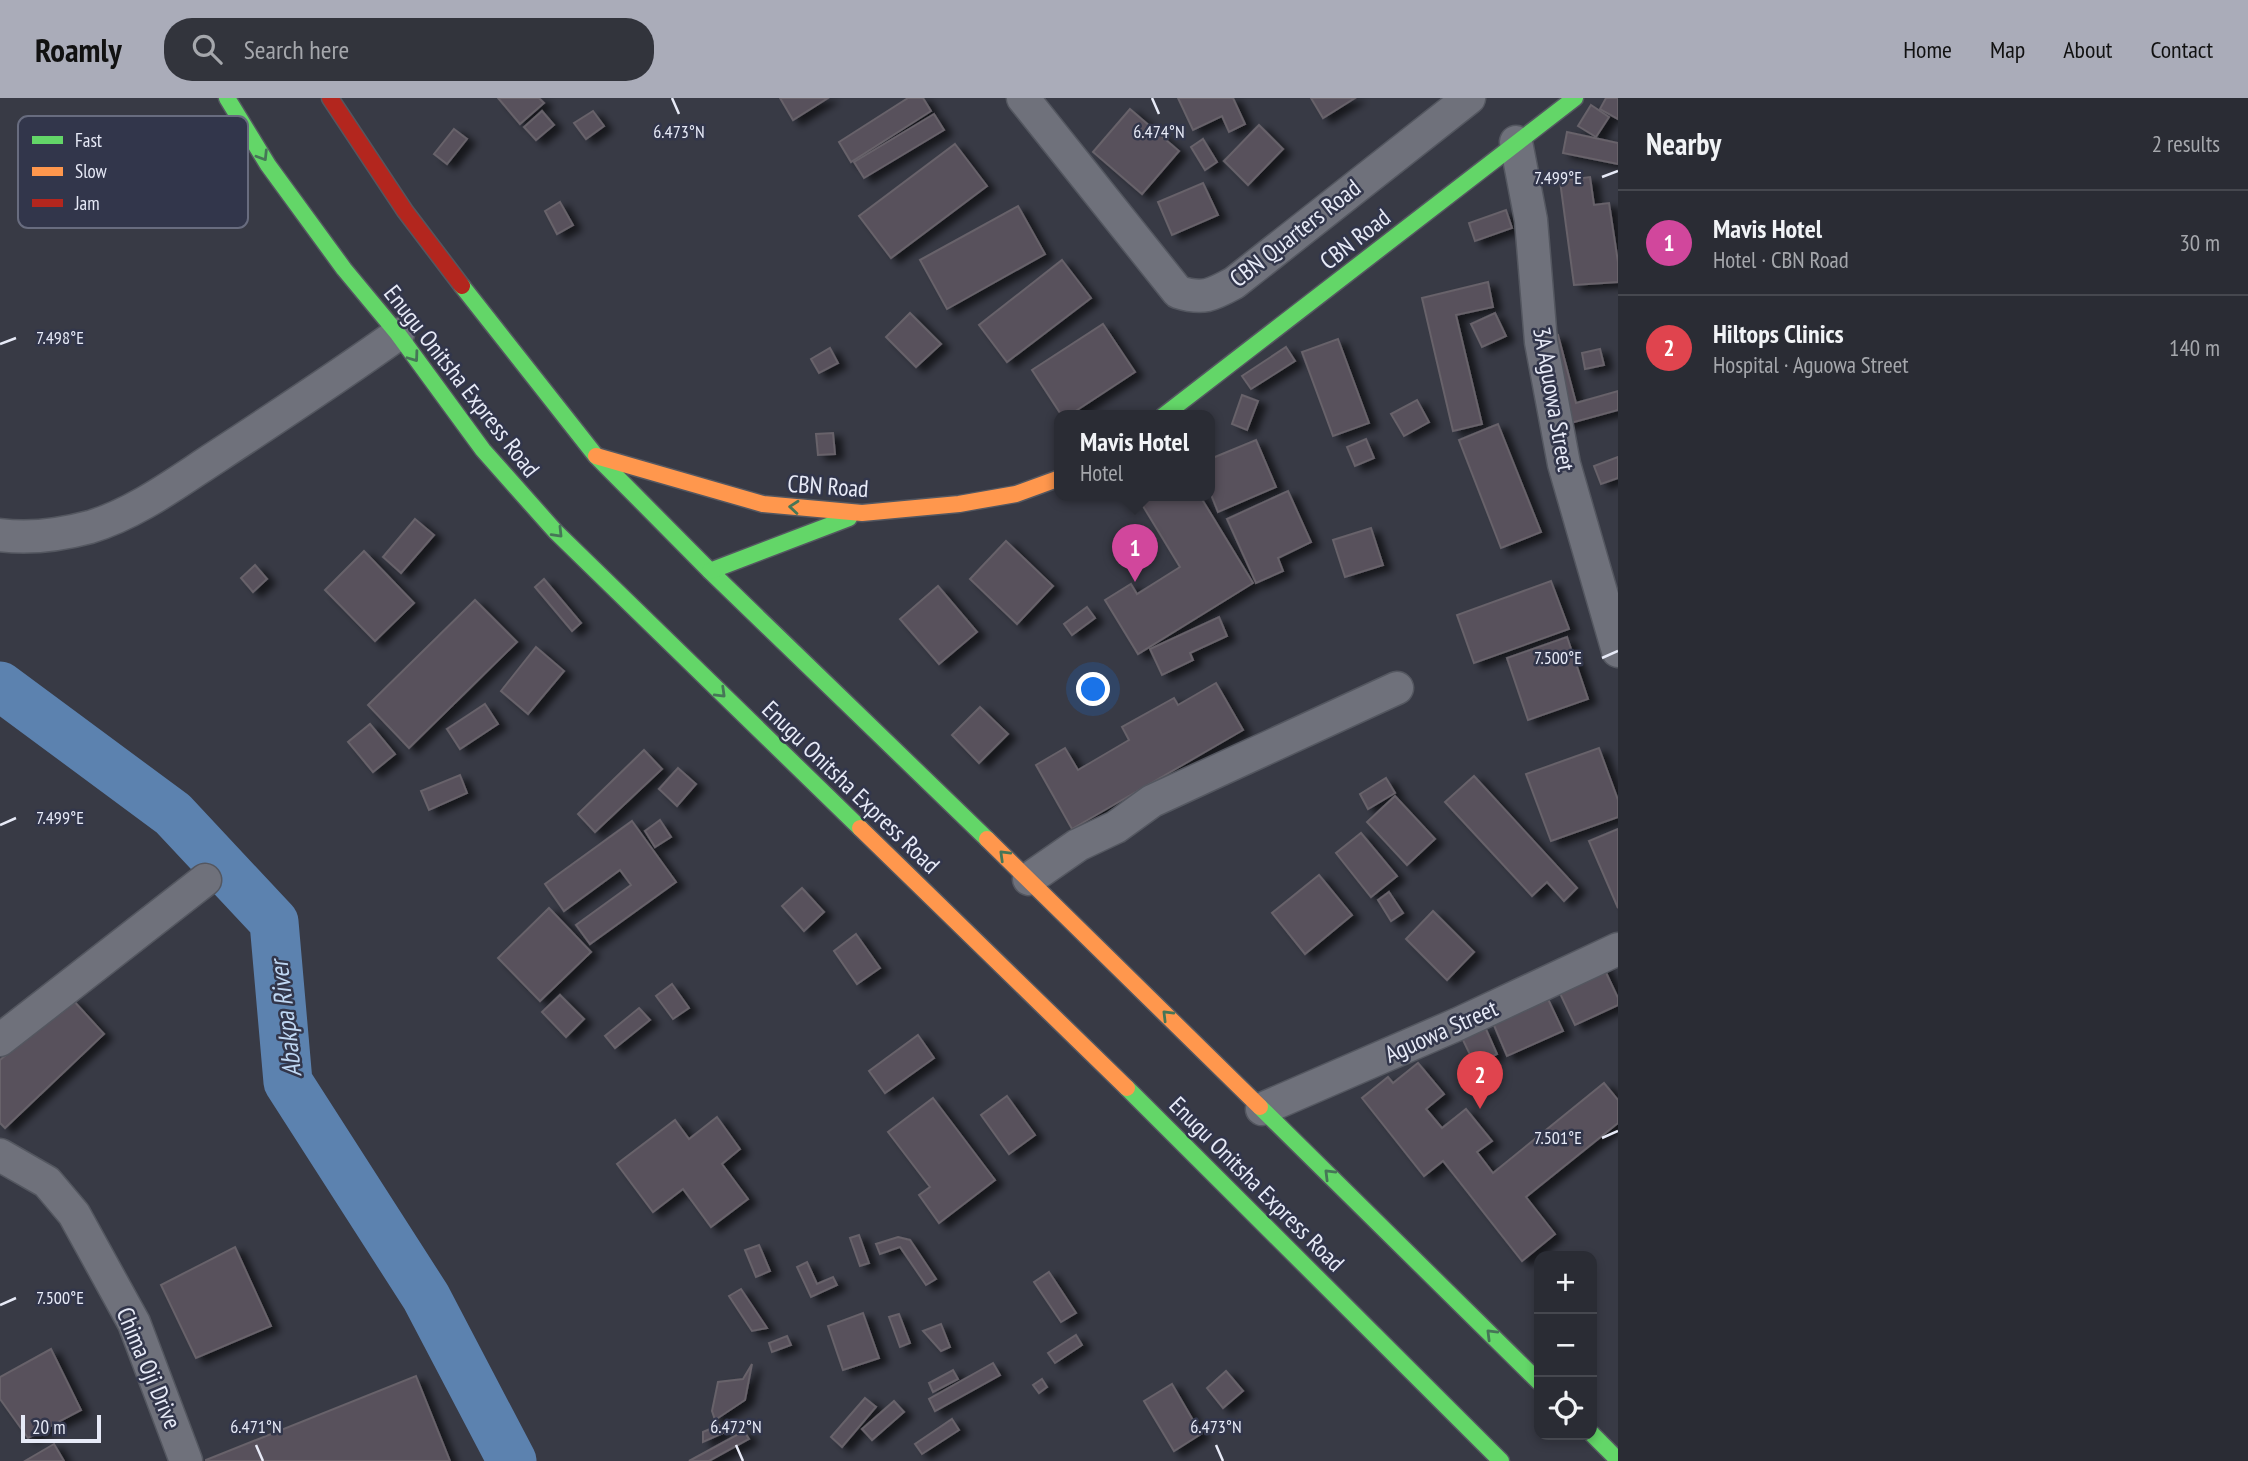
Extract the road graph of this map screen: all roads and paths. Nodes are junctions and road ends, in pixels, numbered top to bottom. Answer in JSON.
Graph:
{"nodes":[{"id":1,"x":227,"y":98,"type":"edge"},
{"id":2,"x":330,"y":98,"type":"edge"},
{"id":3,"x":1023,"y":98,"type":"edge"},
{"id":4,"x":1469,"y":98,"type":"edge"},
{"id":5,"x":1575,"y":98,"type":"edge"},
{"id":6,"x":238,"y":116,"type":"edge"},
{"id":7,"x":248,"y":131,"type":"edge"},
{"id":8,"x":1516,"y":142,"type":"junction"},
{"id":9,"x":398,"y":334,"type":"junction"},
{"id":10,"x":1171,"y":410,"type":"edge"},
{"id":11,"x":596,"y":456,"type":"junction"},
{"id":12,"x":1054,"y":480,"type":"edge"},
{"id":13,"x":862,"y":513,"type":"junction"},
{"id":14,"x":0,"y":536,"type":"edge"},
{"id":15,"x":710,"y":571,"type":"junction"},
{"id":16,"x":1618,"y":651,"type":"edge"},
{"id":17,"x":1397,"y":688,"type":"dead end"},
{"id":18,"x":1029,"y":879,"type":"junction"},
{"id":19,"x":205,"y":880,"type":"dead end"},
{"id":20,"x":1618,"y":949,"type":"edge"},
{"id":21,"x":0,"y":1040,"type":"edge"},
{"id":22,"x":1262,"y":1109,"type":"junction"},
{"id":23,"x":0,"y":1155,"type":"edge"},
{"id":24,"x":1534,"y":1377,"type":"edge"},
{"id":25,"x":1597,"y":1439,"type":"edge"},
{"id":26,"x":1618,"y":1460,"type":"edge"},
{"id":27,"x":186,"y":1461,"type":"edge"},
{"id":28,"x":1501,"y":1461,"type":"edge"}],
"edges":[{"from":1,"to":6,"type":"main road","name":"Enugu Onitsha Express Road","one_way":true},
{"from":2,"to":11,"type":"main road"},
{"from":3,"to":4,"type":"street","name":"CBN Quarters Road"},
{"from":5,"to":8,"type":"main road","name":"CBN Road"},
{"from":7,"to":9,"type":"main road","name":"Enugu Onitsha Express Road","one_way":true},
{"from":8,"to":10,"type":"main road","name":"CBN Road"},
{"from":8,"to":16,"type":"street","name":"3A Aguowa Street"},
{"from":9,"to":14,"type":"street"},
{"from":9,"to":28,"type":"main road","name":"Enugu Onitsha Express Road","one_way":true},
{"from":13,"to":11,"type":"main road","name":"CBN Road","one_way":true},
{"from":11,"to":15,"type":"main road"},
{"from":12,"to":13,"type":"main road","name":"CBN Road"},
{"from":13,"to":15,"type":"main road"},
{"from":18,"to":15,"type":"main road","one_way":true},
{"from":17,"to":18,"type":"street"},
{"from":22,"to":18,"type":"main road","one_way":true},
{"from":19,"to":21,"type":"street"},
{"from":20,"to":22,"type":"street","name":"Aguowa Street"},
{"from":24,"to":22,"type":"main road","one_way":true},
{"from":23,"to":27,"type":"street","name":"Chima Oji Drive"},
{"from":25,"to":26,"type":"main road"}]}
